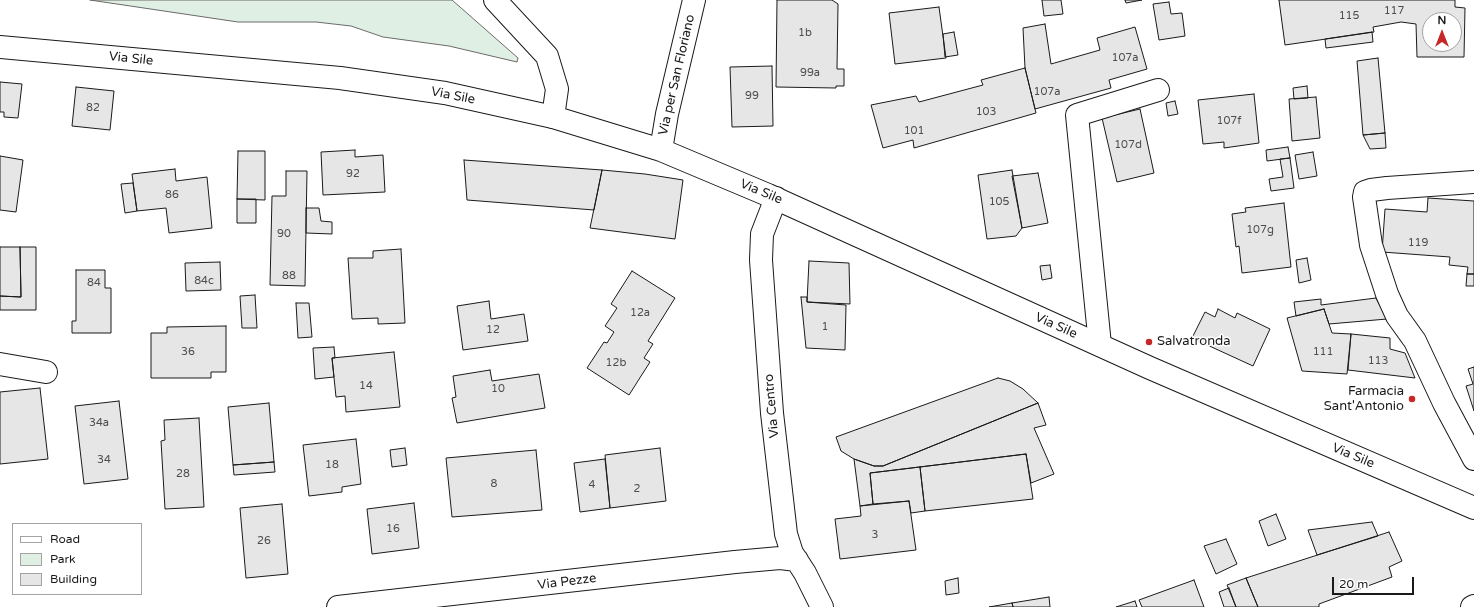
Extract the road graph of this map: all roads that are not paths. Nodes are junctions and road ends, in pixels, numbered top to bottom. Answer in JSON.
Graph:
{"nodes":[{"id":1,"x":495,"y":0,"type":"edge"},
{"id":2,"x":696,"y":1,"type":"edge"},
{"id":3,"x":0,"y":47,"type":"edge"},
{"id":4,"x":1158,"y":90,"type":"dead end"},
{"id":5,"x":553,"y":117,"type":"junction"},
{"id":6,"x":660,"y":150,"type":"junction"},
{"id":7,"x":1474,"y":182,"type":"edge"},
{"id":8,"x":776,"y":198,"type":"junction"},
{"id":9,"x":1100,"y":345,"type":"junction"},
{"id":10,"x":0,"y":364,"type":"edge"},
{"id":11,"x":46,"y":372,"type":"dead end"},
{"id":12,"x":1474,"y":459,"type":"edge"},
{"id":13,"x":1474,"y":508,"type":"edge"},
{"id":14,"x":797,"y":560,"type":"junction"},
{"id":15,"x":338,"y":607,"type":"edge"},
{"id":16,"x":822,"y":607,"type":"edge"}],
"edges":[{"from":1,"to":5,"type":"street"},
{"from":2,"to":6,"type":"street","name":"Via per San Floriano"},
{"from":3,"to":5,"type":"street","name":"Via Sile"},
{"from":4,"to":9,"type":"street"},
{"from":5,"to":6,"type":"street","name":"Via Sile"},
{"from":6,"to":8,"type":"street","name":"Via Sile"},
{"from":7,"to":12,"type":"street"},
{"from":8,"to":9,"type":"street","name":"Via Sile"},
{"from":8,"to":14,"type":"street","name":"Via Centro"},
{"from":9,"to":13,"type":"street","name":"Via Sile"},
{"from":10,"to":11,"type":"street"},
{"from":14,"to":15,"type":"street","name":"Via Pezze"},
{"from":14,"to":16,"type":"street","name":"Via Centro"}]}
